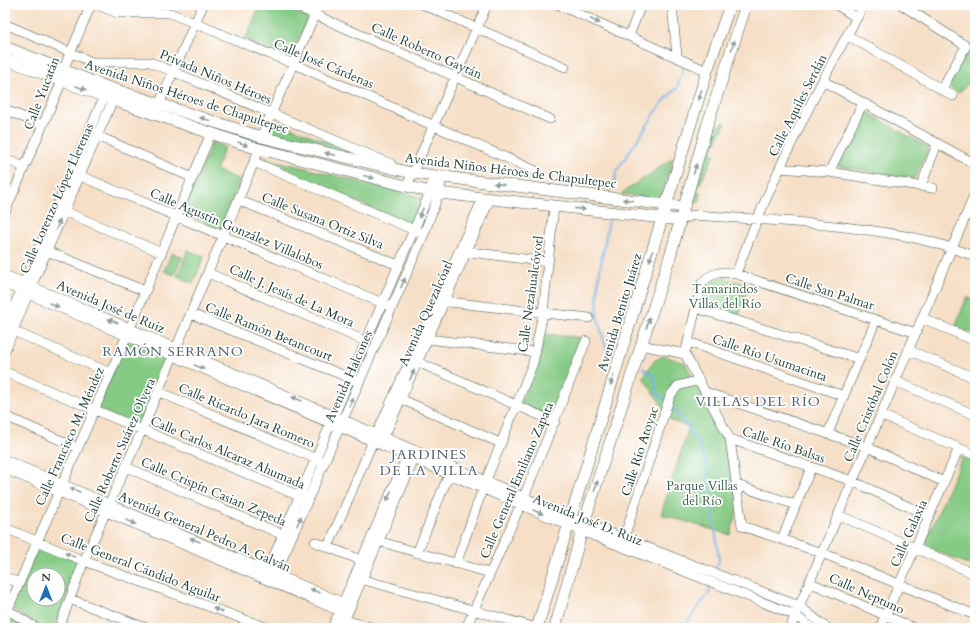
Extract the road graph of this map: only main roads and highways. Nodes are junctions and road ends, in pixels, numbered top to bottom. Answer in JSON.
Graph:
{"nodes":[{"id":1,"x":730,"y":5,"type":"edge"},
{"id":2,"x":746,"y":5,"type":"edge"},
{"id":3,"x":5,"y":47,"type":"edge"},
{"id":4,"x":5,"y":59,"type":"edge"},
{"id":5,"x":63,"y":75,"type":"junction"},
{"id":6,"x":667,"y":204,"type":"junction"},
{"id":7,"x":684,"y":207,"type":"junction"},
{"id":8,"x":662,"y":219,"type":"junction"},
{"id":9,"x":680,"y":220,"type":"junction"},
{"id":10,"x":606,"y":398,"type":"junction"},
{"id":11,"x":622,"y":404,"type":"junction"},
{"id":12,"x":537,"y":628,"type":"edge"},
{"id":13,"x":555,"y":628,"type":"edge"}],
"edges":[{"from":1,"to":6,"type":"main road","name":"Avenida Benito Juárez","one_way":true},
{"from":7,"to":2,"type":"main road","one_way":true},
{"from":3,"to":5,"type":"main road","name":"Avenida Niños Héroes de Chapultepec"},
{"from":4,"to":5,"type":"main road","name":"Avenida Niños Héroes de Chapultepec"},
{"from":6,"to":5,"type":"main road","name":"Avenida Niños Héroes de Chapultepec","one_way":true},
{"from":5,"to":8,"type":"main road","name":"Avenida Niños Héroes de Chapultepec","one_way":true},
{"from":6,"to":7,"type":"main road","name":"Avenida Niños Héroes de Chapultepec"},
{"from":6,"to":8,"type":"main road","name":"Avenida Benito Juárez"},
{"from":7,"to":9,"type":"main road"},
{"from":8,"to":9,"type":"main road","name":"Avenida Niños Héroes de Chapultepec"},
{"from":8,"to":10,"type":"main road","name":"Avenida Benito Juárez","one_way":true},
{"from":11,"to":9,"type":"main road","one_way":true},
{"from":10,"to":11,"type":"main road"},
{"from":10,"to":12,"type":"main road","name":"Avenida Benito Juárez"},
{"from":13,"to":11,"type":"main road","one_way":true}]}
